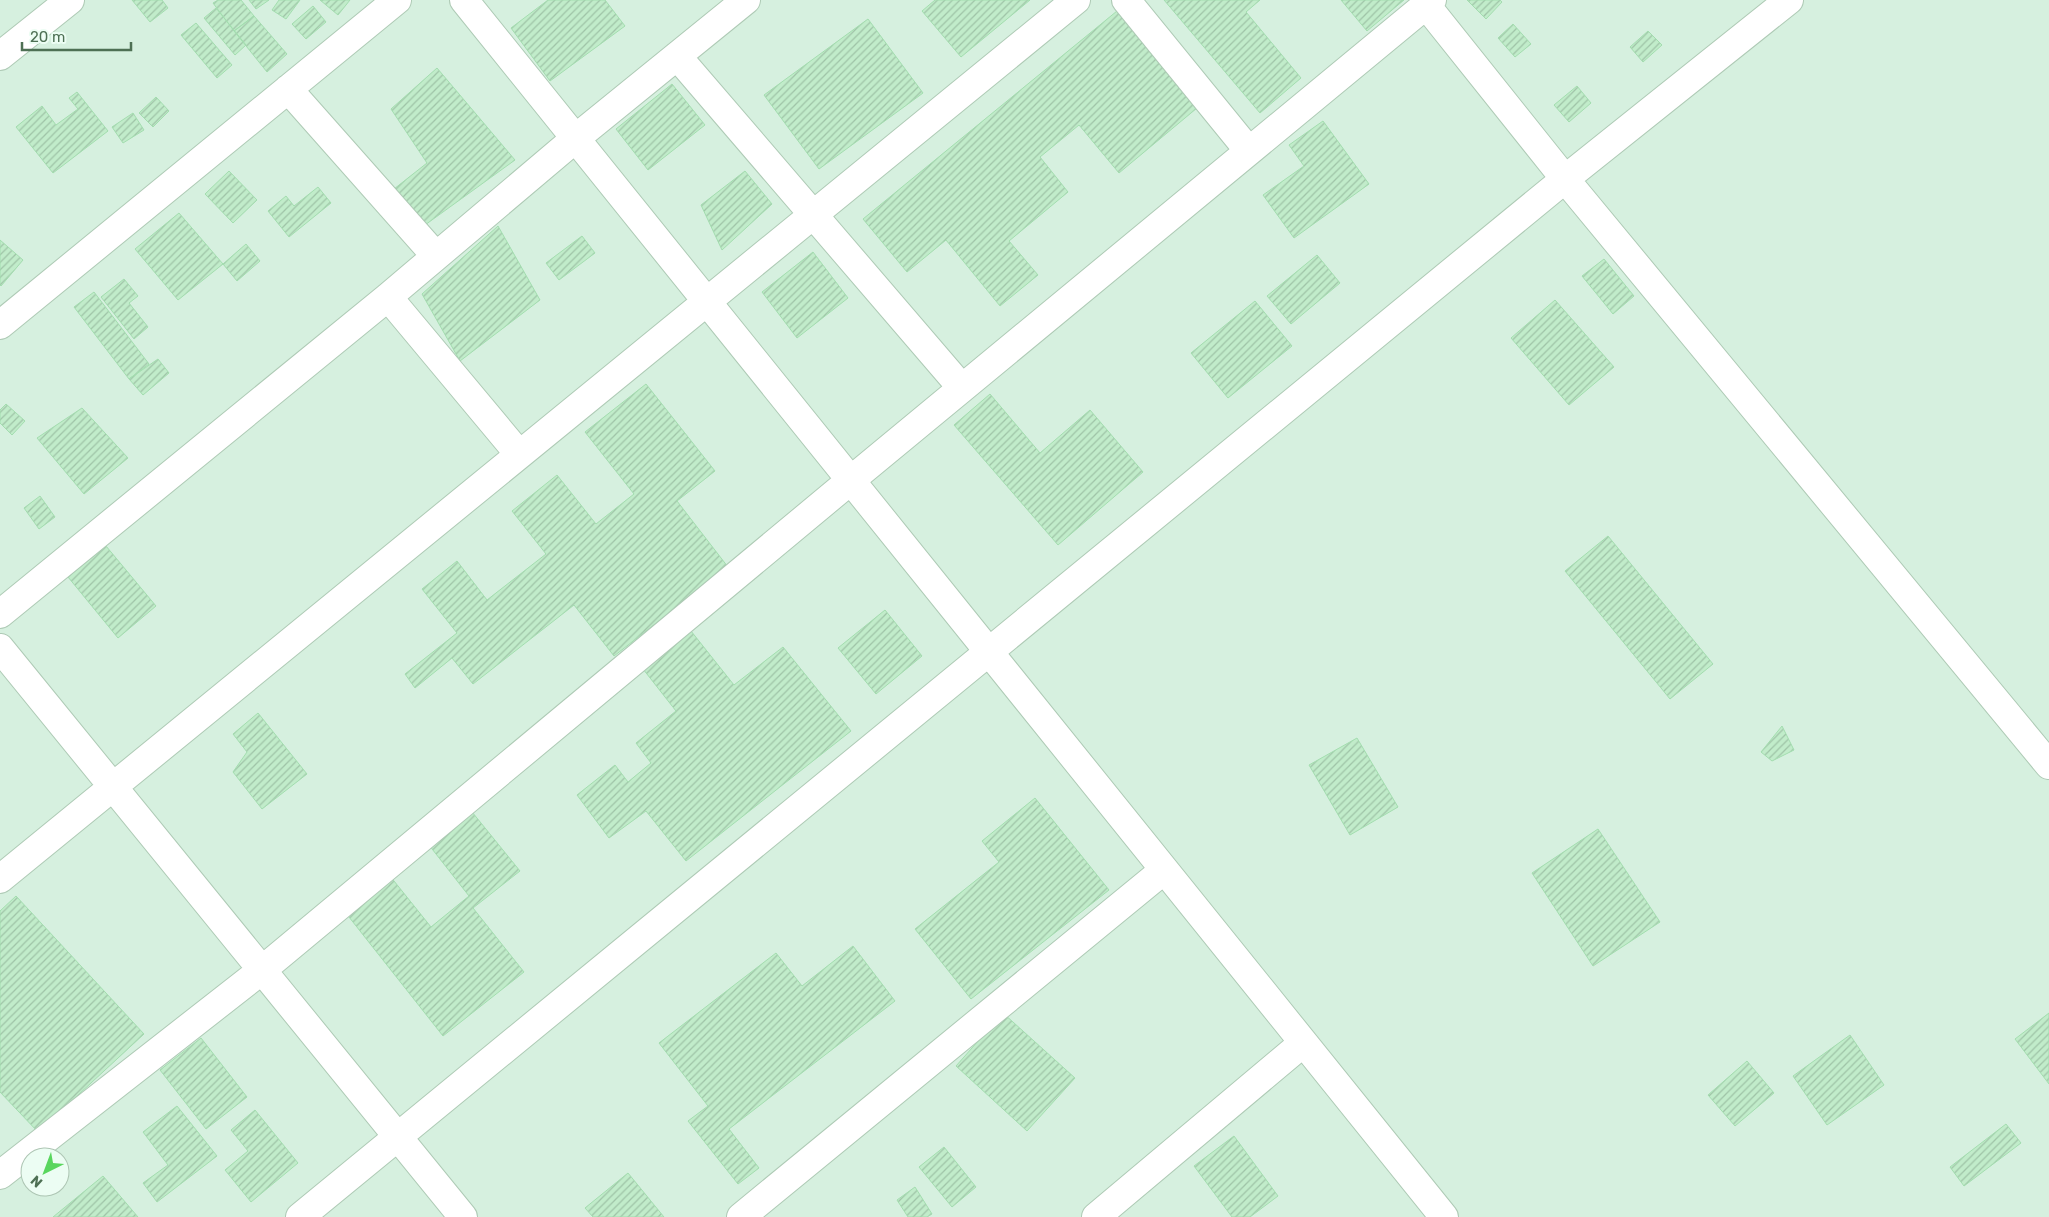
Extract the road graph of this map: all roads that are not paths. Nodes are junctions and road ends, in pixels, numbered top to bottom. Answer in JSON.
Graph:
{"nodes":[{"id":1,"x":70,"y":0,"type":"edge"},
{"id":2,"x":397,"y":0,"type":"edge"},
{"id":3,"x":464,"y":0,"type":"edge"},
{"id":4,"x":746,"y":0,"type":"edge"},
{"id":5,"x":1076,"y":0,"type":"edge"},
{"id":6,"x":1126,"y":0,"type":"edge"},
{"id":7,"x":1789,"y":0,"type":"edge"},
{"id":8,"x":1427,"y":2,"type":"edge"},
{"id":9,"x":0,"y":56,"type":"edge"},
{"id":10,"x":677,"y":56,"type":"junction"},
{"id":11,"x":288,"y":89,"type":"junction"},
{"id":12,"x":576,"y":138,"type":"junction"},
{"id":13,"x":1249,"y":151,"type":"junction"},
{"id":14,"x":1566,"y":179,"type":"junction"},
{"id":15,"x":814,"y":214,"type":"junction"},
{"id":16,"x":436,"y":255,"type":"junction"},
{"id":17,"x":388,"y":297,"type":"junction"},
{"id":18,"x":707,"y":301,"type":"junction"},
{"id":19,"x":0,"y":324,"type":"edge"},
{"id":20,"x":962,"y":388,"type":"junction"},
{"id":21,"x":519,"y":454,"type":"junction"},
{"id":22,"x":850,"y":480,"type":"junction"},
{"id":23,"x":0,"y":614,"type":"edge"},
{"id":24,"x":0,"y":648,"type":"edge"},
{"id":25,"x":989,"y":652,"type":"junction"},
{"id":26,"x":2049,"y":765,"type":"edge"},
{"id":27,"x":113,"y":787,"type":"junction"},
{"id":28,"x":1164,"y":870,"type":"junction"},
{"id":29,"x":0,"y":879,"type":"edge"},
{"id":30,"x":262,"y":970,"type":"junction"},
{"id":31,"x":1303,"y":1043,"type":"junction"},
{"id":32,"x":398,"y":1137,"type":"junction"},
{"id":33,"x":0,"y":1175,"type":"edge"},
{"id":34,"x":300,"y":1217,"type":"edge"},
{"id":35,"x":462,"y":1217,"type":"edge"},
{"id":36,"x":741,"y":1217,"type":"edge"},
{"id":37,"x":1096,"y":1217,"type":"edge"},
{"id":38,"x":1444,"y":1217,"type":"edge"}],
"edges":[{"from":1,"to":9,"type":"street"},
{"from":2,"to":11,"type":"street"},
{"from":3,"to":12,"type":"street"},
{"from":4,"to":10,"type":"street"},
{"from":5,"to":15,"type":"street"},
{"from":6,"to":13,"type":"street"},
{"from":7,"to":14,"type":"street"},
{"from":8,"to":13,"type":"street"},
{"from":8,"to":14,"type":"street"},
{"from":10,"to":12,"type":"street"},
{"from":10,"to":15,"type":"street"},
{"from":11,"to":16,"type":"street"},
{"from":11,"to":19,"type":"street"},
{"from":12,"to":16,"type":"street"},
{"from":12,"to":18,"type":"street"},
{"from":13,"to":20,"type":"street"},
{"from":14,"to":25,"type":"street"},
{"from":14,"to":26,"type":"street"},
{"from":15,"to":18,"type":"street"},
{"from":15,"to":20,"type":"street"},
{"from":16,"to":17,"type":"street"},
{"from":17,"to":21,"type":"street"},
{"from":17,"to":23,"type":"street"},
{"from":18,"to":21,"type":"street"},
{"from":18,"to":22,"type":"street"},
{"from":20,"to":22,"type":"street"},
{"from":21,"to":27,"type":"street"},
{"from":22,"to":25,"type":"street"},
{"from":22,"to":30,"type":"street"},
{"from":24,"to":27,"type":"street"},
{"from":25,"to":28,"type":"street"},
{"from":25,"to":32,"type":"street"},
{"from":27,"to":29,"type":"street"},
{"from":27,"to":30,"type":"street"},
{"from":28,"to":31,"type":"street"},
{"from":28,"to":36,"type":"street"},
{"from":30,"to":32,"type":"street"},
{"from":30,"to":33,"type":"street"},
{"from":31,"to":37,"type":"street"},
{"from":31,"to":38,"type":"street"},
{"from":32,"to":34,"type":"street"},
{"from":32,"to":35,"type":"street"}]}
